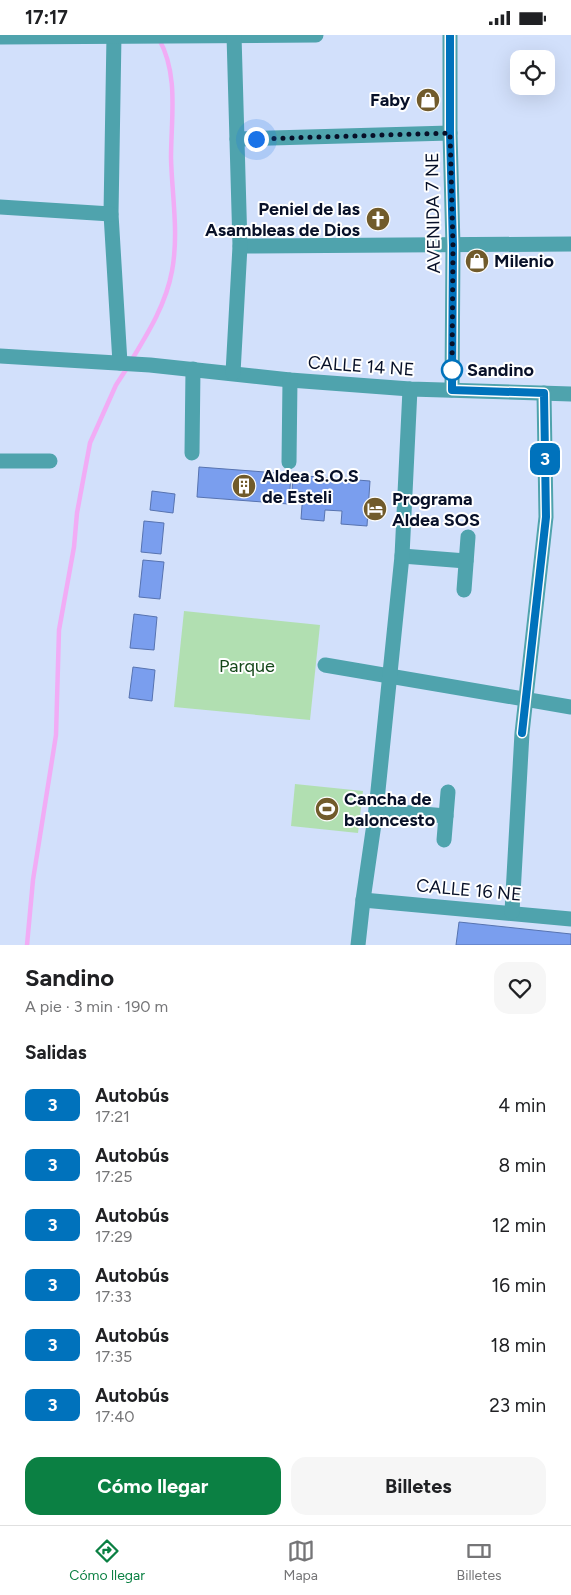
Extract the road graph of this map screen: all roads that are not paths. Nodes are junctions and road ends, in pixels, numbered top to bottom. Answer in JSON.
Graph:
{"nodes":[{"id":1,"x":114,"y":35,"type":"edge"},
{"id":2,"x":132,"y":35,"type":"edge"},
{"id":3,"x":316,"y":35,"type":"edge"},
{"id":4,"x":450,"y":35,"type":"edge"},
{"id":5,"x":234,"y":36,"type":"edge"},
{"id":6,"x":0,"y":37,"type":"edge"},
{"id":7,"x":450,"y":133,"type":"junction"},
{"id":8,"x":237,"y":139,"type":"junction"},
{"id":9,"x":0,"y":207,"type":"edge"},
{"id":10,"x":111,"y":214,"type":"junction"},
{"id":11,"x":571,"y":244,"type":"edge"},
{"id":12,"x":240,"y":246,"type":"junction"},
{"id":13,"x":453,"y":246,"type":"junction"},
{"id":14,"x":0,"y":356,"type":"edge"},
{"id":15,"x":123,"y":364,"type":"junction"},
{"id":16,"x":193,"y":369,"type":"junction"},
{"id":17,"x":233,"y":373,"type":"junction"},
{"id":18,"x":290,"y":380,"type":"junction"},
{"id":19,"x":410,"y":389,"type":"junction"},
{"id":20,"x":452,"y":390,"type":"junction"},
{"id":21,"x":544,"y":393,"type":"junction"},
{"id":22,"x":571,"y":394,"type":"edge"},
{"id":23,"x":192,"y":453,"type":"dead end"},
{"id":24,"x":0,"y":461,"type":"edge"},
{"id":25,"x":50,"y":461,"type":"dead end"},
{"id":26,"x":289,"y":462,"type":"dead end"},
{"id":27,"x":468,"y":537,"type":"dead end"},
{"id":28,"x":402,"y":555,"type":"junction"},
{"id":29,"x":466,"y":561,"type":"junction"},
{"id":30,"x":464,"y":590,"type":"dead end"},
{"id":31,"x":325,"y":665,"type":"dead end"},
{"id":32,"x":391,"y":677,"type":"junction"},
{"id":33,"x":528,"y":699,"type":"junction"},
{"id":34,"x":571,"y":707,"type":"edge"},
{"id":35,"x":448,"y":792,"type":"dead end"},
{"id":36,"x":376,"y":810,"type":"junction"},
{"id":37,"x":446,"y":816,"type":"junction"},
{"id":38,"x":444,"y":839,"type":"dead end"},
{"id":39,"x":362,"y":900,"type":"junction"},
{"id":40,"x":512,"y":912,"type":"junction"},
{"id":41,"x":571,"y":919,"type":"edge"},
{"id":42,"x":358,"y":945,"type":"edge"}],
"edges":[{"from":1,"to":2,"type":"street"},
{"from":1,"to":6,"type":"street"},
{"from":1,"to":10,"type":"street"},
{"from":2,"to":5,"type":"street"},
{"from":3,"to":5,"type":"street"},
{"from":4,"to":7,"type":"street","name":"AVENIDA 7 NE"},
{"from":5,"to":8,"type":"street"},
{"from":7,"to":8,"type":"street"},
{"from":7,"to":13,"type":"street","name":"AVENIDA 7 NE"},
{"from":8,"to":12,"type":"street"},
{"from":9,"to":10,"type":"street"},
{"from":10,"to":15,"type":"street"},
{"from":11,"to":13,"type":"street"},
{"from":12,"to":13,"type":"street"},
{"from":12,"to":17,"type":"street"},
{"from":13,"to":20,"type":"street","name":"AVENIDA 7 NE"},
{"from":14,"to":15,"type":"street","name":"CALLE 14 NE"},
{"from":15,"to":16,"type":"street","name":"CALLE 14 NE"},
{"from":16,"to":17,"type":"street","name":"CALLE 14 NE"},
{"from":16,"to":23,"type":"street"},
{"from":17,"to":18,"type":"street","name":"CALLE 14 NE"},
{"from":18,"to":19,"type":"street","name":"CALLE 14 NE"},
{"from":18,"to":26,"type":"street"},
{"from":19,"to":20,"type":"street","name":"CALLE 14 NE"},
{"from":19,"to":28,"type":"street"},
{"from":20,"to":21,"type":"street","name":"CALLE 14 NE"},
{"from":21,"to":22,"type":"street","name":"CALLE 14 NE"},
{"from":21,"to":33,"type":"street"},
{"from":24,"to":25,"type":"street"},
{"from":27,"to":29,"type":"street"},
{"from":28,"to":29,"type":"street"},
{"from":28,"to":32,"type":"street"},
{"from":29,"to":30,"type":"street"},
{"from":31,"to":32,"type":"street"},
{"from":32,"to":33,"type":"street"},
{"from":32,"to":36,"type":"street"},
{"from":33,"to":34,"type":"street"},
{"from":33,"to":40,"type":"street"},
{"from":35,"to":37,"type":"street"},
{"from":36,"to":37,"type":"street"},
{"from":36,"to":39,"type":"street"},
{"from":37,"to":38,"type":"street"},
{"from":39,"to":40,"type":"street","name":"CALLE 16 NE"},
{"from":39,"to":42,"type":"street"},
{"from":40,"to":41,"type":"street","name":"CALLE 16 NE"}]}
